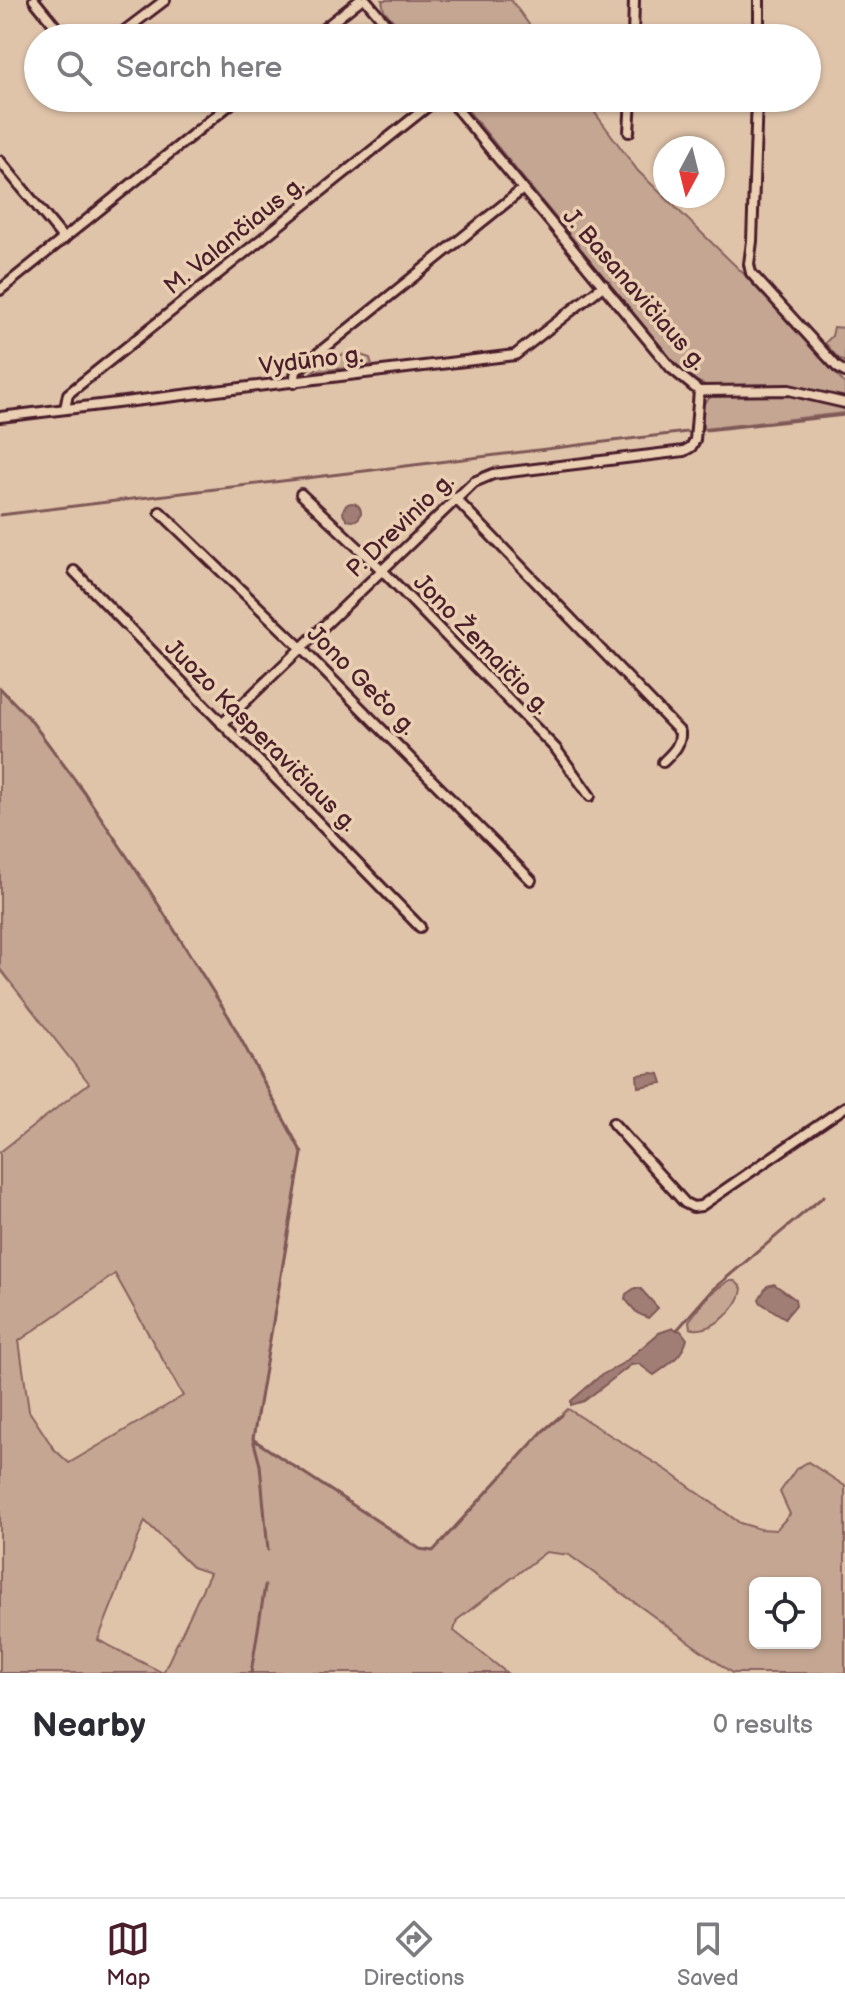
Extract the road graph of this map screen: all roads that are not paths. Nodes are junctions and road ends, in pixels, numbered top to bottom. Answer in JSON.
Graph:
{"nodes":[{"id":1,"x":34,"y":0,"type":"edge"},
{"id":2,"x":165,"y":0,"type":"edge"},
{"id":3,"x":360,"y":0,"type":"edge"},
{"id":4,"x":366,"y":0,"type":"edge"},
{"id":5,"x":634,"y":0,"type":"edge"},
{"id":6,"x":759,"y":0,"type":"edge"},
{"id":7,"x":54,"y":24,"type":"edge"},
{"id":8,"x":133,"y":24,"type":"edge"},
{"id":9,"x":330,"y":24,"type":"edge"},
{"id":10,"x":386,"y":24,"type":"edge"},
{"id":11,"x":633,"y":24,"type":"edge"},
{"id":12,"x":759,"y":24,"type":"edge"},
{"id":13,"x":221,"y":112,"type":"edge"},
{"id":14,"x":420,"y":112,"type":"edge"},
{"id":15,"x":460,"y":112,"type":"edge"},
{"id":16,"x":630,"y":112,"type":"edge"},
{"id":17,"x":757,"y":112,"type":"edge"},
{"id":18,"x":629,"y":132,"type":"dead end"},
{"id":19,"x":0,"y":161,"type":"edge"},
{"id":20,"x":523,"y":189,"type":"junction"},
{"id":21,"x":64,"y":239,"type":"junction"},
{"id":22,"x":604,"y":285,"type":"junction"},
{"id":23,"x":0,"y":290,"type":"edge"},
{"id":24,"x":845,"y":372,"type":"edge"},
{"id":25,"x":294,"y":383,"type":"junction"},
{"id":26,"x":699,"y":391,"type":"junction"},
{"id":27,"x":845,"y":403,"type":"edge"},
{"id":28,"x":65,"y":409,"type":"junction"},
{"id":29,"x":0,"y":417,"type":"edge"},
{"id":30,"x":301,"y":494,"type":"dead end"},
{"id":31,"x":455,"y":498,"type":"junction"},
{"id":32,"x":160,"y":512,"type":"dead end"},
{"id":33,"x":382,"y":570,"type":"junction"},
{"id":34,"x":74,"y":571,"type":"dead end"},
{"id":35,"x":301,"y":648,"type":"junction"},
{"id":36,"x":222,"y":724,"type":"junction"},
{"id":37,"x":663,"y":762,"type":"dead end"},
{"id":38,"x":590,"y":796,"type":"dead end"},
{"id":39,"x":531,"y":880,"type":"dead end"},
{"id":40,"x":420,"y":927,"type":"dead end"},
{"id":41,"x":845,"y":1107,"type":"edge"},
{"id":42,"x":613,"y":1123,"type":"dead end"}],
"edges":[{"from":1,"to":7,"type":"street"},
{"from":2,"to":8,"type":"street"},
{"from":3,"to":9,"type":"street"},
{"from":4,"to":10,"type":"street"},
{"from":5,"to":11,"type":"street"},
{"from":6,"to":12,"type":"street"},
{"from":13,"to":21,"type":"street"},
{"from":14,"to":28,"type":"street","name":"M. Valančiaus g."},
{"from":15,"to":20,"type":"street","name":"J. Basanavičiaus g."},
{"from":16,"to":18,"type":"street"},
{"from":17,"to":24,"type":"street"},
{"from":19,"to":21,"type":"street"},
{"from":20,"to":22,"type":"street","name":"J. Basanavičiaus g."},
{"from":20,"to":25,"type":"street"},
{"from":21,"to":23,"type":"street"},
{"from":22,"to":25,"type":"street","name":"Vydūno g."},
{"from":22,"to":26,"type":"street","name":"J. Basanavičiaus g."},
{"from":25,"to":28,"type":"street","name":"Vydūno g."},
{"from":26,"to":27,"type":"street","name":"J. Basanavičiaus g."},
{"from":26,"to":31,"type":"street","name":"P. Drevinio g."},
{"from":28,"to":29,"type":"street","name":"Vydūno g."},
{"from":30,"to":33,"type":"street","name":"Jono Žemaičio g."},
{"from":31,"to":33,"type":"street","name":"P. Drevinio g."},
{"from":31,"to":37,"type":"street"},
{"from":32,"to":35,"type":"street","name":"Jono Gečo g."},
{"from":33,"to":35,"type":"street","name":"P. Drevinio g."},
{"from":33,"to":38,"type":"street","name":"Jono Žemaičio g."},
{"from":34,"to":36,"type":"street","name":"Juozo Kasperavičiaus g."},
{"from":35,"to":36,"type":"street","name":"P. Drevinio g."},
{"from":35,"to":39,"type":"street","name":"Jono Gečo g."},
{"from":36,"to":40,"type":"street","name":"Juozo Kasperavičiaus g."},
{"from":41,"to":42,"type":"street"}]}
